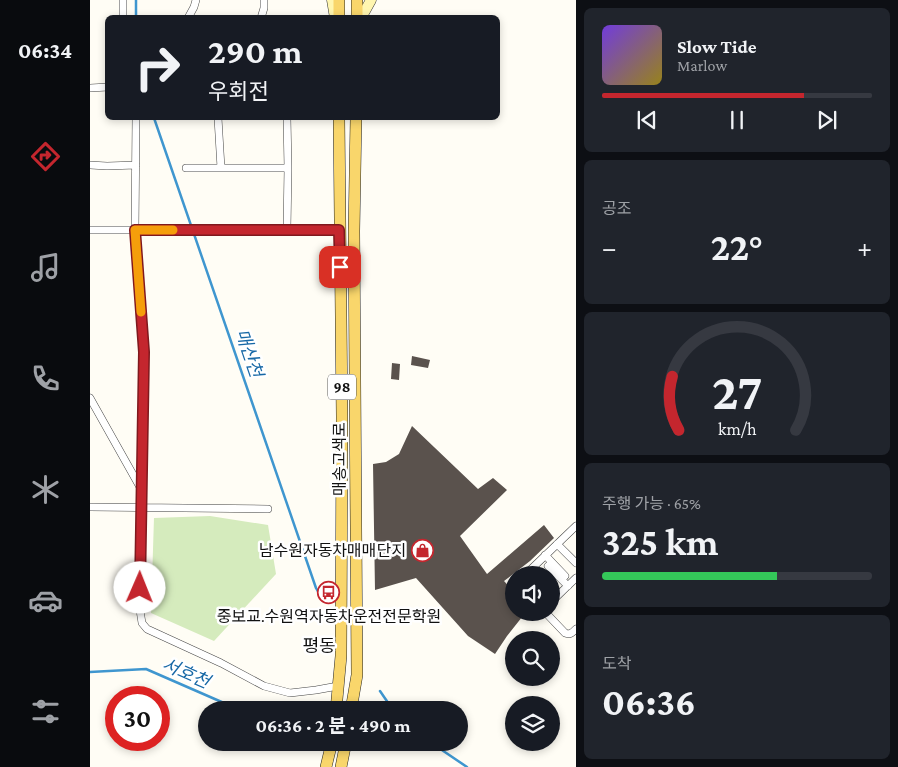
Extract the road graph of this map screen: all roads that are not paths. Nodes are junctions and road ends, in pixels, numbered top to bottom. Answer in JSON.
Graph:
{"nodes":[{"id":1,"x":122,"y":0,"type":"edge"},
{"id":2,"x":196,"y":0,"type":"edge"},
{"id":3,"x":264,"y":0,"type":"edge"},
{"id":4,"x":332,"y":0,"type":"edge"},
{"id":5,"x":339,"y":0,"type":"edge"},
{"id":6,"x":357,"y":0,"type":"edge"},
{"id":7,"x":371,"y":0,"type":"edge"},
{"id":8,"x":123,"y":15,"type":"edge"},
{"id":9,"x":190,"y":15,"type":"edge"},
{"id":10,"x":262,"y":15,"type":"edge"},
{"id":11,"x":334,"y":15,"type":"edge"},
{"id":12,"x":339,"y":15,"type":"edge"},
{"id":13,"x":357,"y":15,"type":"edge"},
{"id":14,"x":363,"y":15,"type":"edge"},
{"id":15,"x":105,"y":86,"type":"edge"},
{"id":16,"x":90,"y":88,"type":"edge"},
{"id":17,"x":136,"y":120,"type":"edge"},
{"id":18,"x":218,"y":120,"type":"edge"},
{"id":19,"x":287,"y":120,"type":"edge"},
{"id":20,"x":339,"y":120,"type":"edge"},
{"id":21,"x":356,"y":120,"type":"edge"},
{"id":22,"x":90,"y":165,"type":"edge"},
{"id":23,"x":136,"y":166,"type":"junction"},
{"id":24,"x":186,"y":168,"type":"dead end"},
{"id":25,"x":221,"y":168,"type":"junction"},
{"id":26,"x":288,"y":168,"type":"junction"},
{"id":27,"x":287,"y":229,"type":"junction"},
{"id":28,"x":90,"y":230,"type":"edge"},
{"id":29,"x":135,"y":230,"type":"junction"},
{"id":30,"x":339,"y":230,"type":"junction"},
{"id":31,"x":90,"y":398,"type":"edge"},
{"id":32,"x":141,"y":489,"type":"junction"},
{"id":33,"x":90,"y":507,"type":"edge"},
{"id":34,"x":140,"y":507,"type":"junction"},
{"id":35,"x":268,"y":509,"type":"dead end"},
{"id":36,"x":576,"y":526,"type":"edge"},
{"id":37,"x":568,"y":534,"type":"junction"},
{"id":38,"x":576,"y":537,"type":"edge"},
{"id":39,"x":556,"y":544,"type":"junction"},
{"id":40,"x":546,"y":555,"type":"junction"},
{"id":41,"x":576,"y":563,"type":"edge"},
{"id":42,"x":535,"y":566,"type":"edge"},
{"id":43,"x":564,"y":571,"type":"dead end"},
{"id":44,"x":576,"y":578,"type":"edge"},
{"id":45,"x":560,"y":581,"type":"edge"},
{"id":46,"x":568,"y":586,"type":"junction"},
{"id":47,"x":560,"y":593,"type":"edge"},
{"id":48,"x":554,"y":621,"type":"edge"},
{"id":49,"x":576,"y":629,"type":"edge"},
{"id":50,"x":338,"y":690,"type":"junction"},
{"id":51,"x":337,"y":701,"type":"edge"},
{"id":52,"x":352,"y":701,"type":"edge"},
{"id":53,"x":330,"y":751,"type":"edge"},
{"id":54,"x":344,"y":751,"type":"edge"},
{"id":55,"x":327,"y":764,"type":"edge"},
{"id":56,"x":342,"y":766,"type":"edge"}],
"edges":[{"from":1,"to":8,"type":"street"},
{"from":2,"to":9,"type":"street"},
{"from":3,"to":10,"type":"street"},
{"from":4,"to":11,"type":"main road"},
{"from":5,"to":12,"type":"main road"},
{"from":6,"to":13,"type":"main road"},
{"from":7,"to":14,"type":"main road"},
{"from":15,"to":16,"type":"street"},
{"from":17,"to":23,"type":"street"},
{"from":18,"to":25,"type":"street"},
{"from":19,"to":26,"type":"street"},
{"from":20,"to":30,"type":"main road","name":"매송고색로","number":"98"},
{"from":21,"to":52,"type":"main road","name":"매송고색로"},
{"from":22,"to":23,"type":"street"},
{"from":23,"to":29,"type":"street"},
{"from":24,"to":25,"type":"street"},
{"from":25,"to":26,"type":"street"},
{"from":26,"to":27,"type":"street"},
{"from":27,"to":29,"type":"street"},
{"from":27,"to":30,"type":"street"},
{"from":28,"to":29,"type":"street"},
{"from":29,"to":32,"type":"street"},
{"from":30,"to":50,"type":"main road","name":"매송고색로","number":"98"},
{"from":31,"to":32,"type":"street"},
{"from":32,"to":34,"type":"street"},
{"from":33,"to":34,"type":"street"},
{"from":34,"to":35,"type":"street"},
{"from":34,"to":50,"type":"street"},
{"from":36,"to":37,"type":"street"},
{"from":37,"to":38,"type":"street"},
{"from":37,"to":39,"type":"street"},
{"from":39,"to":40,"type":"street"},
{"from":39,"to":41,"type":"street"},
{"from":40,"to":42,"type":"street"},
{"from":40,"to":43,"type":"street"},
{"from":44,"to":46,"type":"street"},
{"from":45,"to":46,"type":"street"},
{"from":46,"to":47,"type":"street"},
{"from":48,"to":49,"type":"street"},
{"from":50,"to":51,"type":"main road","name":"매송고색로","number":"98"},
{"from":53,"to":55,"type":"main road"},
{"from":54,"to":56,"type":"main road"}]}
